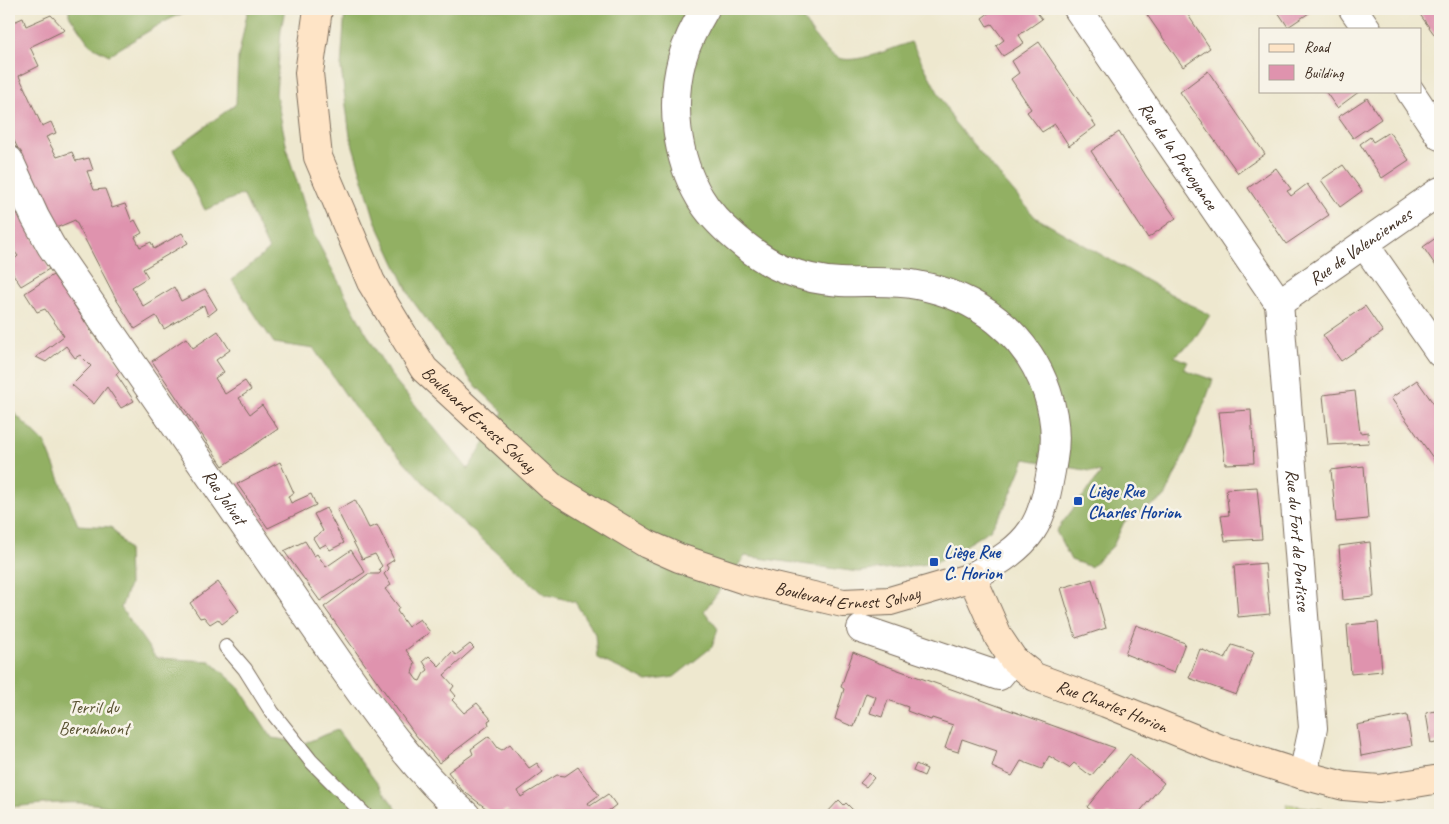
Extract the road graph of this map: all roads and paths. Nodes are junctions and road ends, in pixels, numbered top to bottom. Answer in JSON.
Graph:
{"nodes":[{"id":1,"x":318,"y":9,"type":"edge"},
{"id":2,"x":705,"y":9,"type":"edge"},
{"id":3,"x":1078,"y":9,"type":"edge"},
{"id":4,"x":1353,"y":9,"type":"edge"},
{"id":5,"x":1366,"y":28,"type":"edge"},
{"id":6,"x":1411,"y":92,"type":"edge"},
{"id":7,"x":1440,"y":136,"type":"edge"},
{"id":8,"x":9,"y":160,"type":"edge"},
{"id":9,"x":1440,"y":191,"type":"edge"},
{"id":10,"x":1364,"y":244,"type":"junction"},
{"id":11,"x":1279,"y":303,"type":"junction"},
{"id":12,"x":1440,"y":353,"type":"edge"},
{"id":13,"x":972,"y":577,"type":"junction"},
{"id":14,"x":861,"y":629,"type":"dead end"},
{"id":15,"x":226,"y":647,"type":"dead end"},
{"id":16,"x":1013,"y":659,"type":"junction"},
{"id":17,"x":1303,"y":775,"type":"junction"},
{"id":18,"x":1440,"y":779,"type":"edge"},
{"id":19,"x":365,"y":815,"type":"edge"},
{"id":20,"x":466,"y":815,"type":"edge"}],
"edges":[{"from":1,"to":13,"type":"street","name":"Boulevard Ernest Solvay"},
{"from":2,"to":13,"type":"street","name":"Boulevard Ernest Solvay"},
{"from":3,"to":11,"type":"street","name":"Rue de la Prévoyance"},
{"from":4,"to":5,"type":"street"},
{"from":6,"to":7,"type":"street"},
{"from":8,"to":20,"type":"street","name":"Rue Jolivet"},
{"from":9,"to":10,"type":"street","name":"Rue de Valenciennes"},
{"from":10,"to":11,"type":"street","name":"Rue de Valenciennes"},
{"from":10,"to":12,"type":"street"},
{"from":11,"to":17,"type":"street","name":"Rue du Fort de Pontisse"},
{"from":13,"to":16,"type":"street","name":"Rue Charles Horion"},
{"from":14,"to":16,"type":"street"},
{"from":15,"to":19,"type":"lane"},
{"from":16,"to":17,"type":"street","name":"Rue Charles Horion"},
{"from":17,"to":18,"type":"street","name":"Rue Charles Horion"}]}
